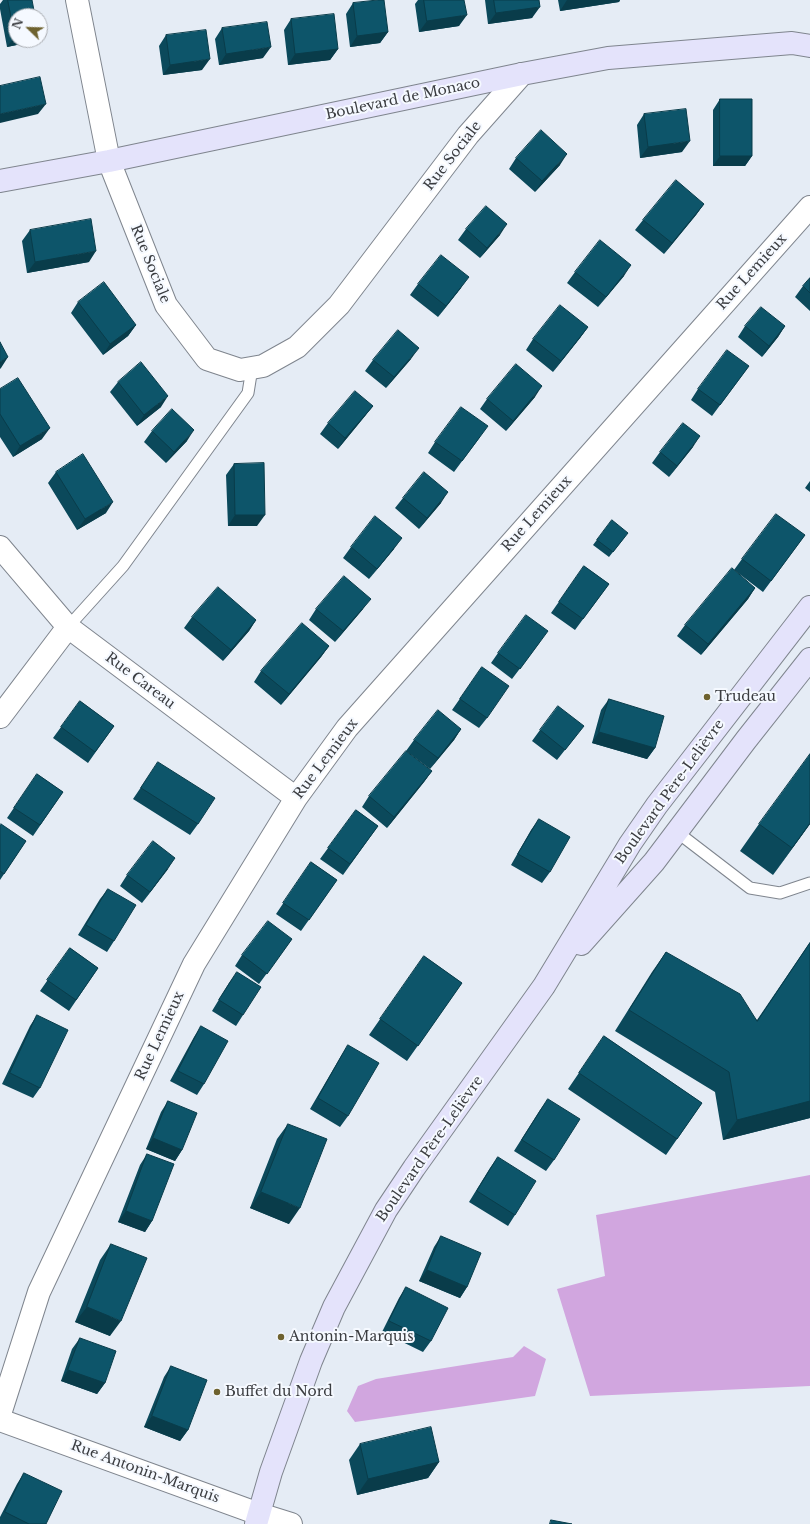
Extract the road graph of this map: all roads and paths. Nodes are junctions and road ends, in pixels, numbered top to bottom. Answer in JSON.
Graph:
{"nodes":[{"id":1,"x":77,"y":0,"type":"edge"},
{"id":2,"x":810,"y":46,"type":"edge"},
{"id":3,"x":522,"y":74,"type":"junction"},
{"id":4,"x":109,"y":161,"type":"junction"},
{"id":5,"x":0,"y":181,"type":"edge"},
{"id":6,"x":810,"y":207,"type":"edge"},
{"id":7,"x":252,"y":368,"type":"junction"},
{"id":8,"x":0,"y":547,"type":"edge"},
{"id":9,"x":810,"y":607,"type":"edge"},
{"id":10,"x":68,"y":627,"type":"junction"},
{"id":11,"x":810,"y":659,"type":"edge"},
{"id":12,"x":0,"y":718,"type":"edge"},
{"id":13,"x":296,"y":798,"type":"junction"},
{"id":14,"x":676,"y":832,"type":"junction"},
{"id":15,"x":810,"y":883,"type":"edge"},
{"id":16,"x":544,"y":986,"type":"junction"},
{"id":17,"x":0,"y":1414,"type":"edge"},
{"id":18,"x":0,"y":1420,"type":"edge"},
{"id":19,"x":257,"y":1519,"type":"edge"},
{"id":20,"x":291,"y":1524,"type":"edge"}],
"edges":[{"from":1,"to":4,"type":"street","name":"Rue Sociale"},
{"from":2,"to":3,"type":"main road","name":"Boulevard de Monaco"},
{"from":3,"to":4,"type":"main road","name":"Boulevard de Monaco"},
{"from":3,"to":7,"type":"street","name":"Rue Sociale"},
{"from":4,"to":5,"type":"main road","name":"Boulevard de Monaco"},
{"from":4,"to":7,"type":"street","name":"Rue Sociale"},
{"from":6,"to":13,"type":"street","name":"Rue Lemieux"},
{"from":7,"to":10,"type":"lane"},
{"from":8,"to":10,"type":"street","name":"Rue Careau"},
{"from":9,"to":16,"type":"main road","name":"Boulevard Père-Lelièvre"},
{"from":10,"to":12,"type":"street"},
{"from":10,"to":13,"type":"street","name":"Rue Careau"},
{"from":11,"to":14,"type":"main road","name":"Boulevard Père-Lelièvre"},
{"from":13,"to":17,"type":"street","name":"Rue Lemieux"},
{"from":14,"to":15,"type":"lane"},
{"from":14,"to":16,"type":"main road","name":"Boulevard Père-Lelièvre"},
{"from":16,"to":19,"type":"main road","name":"Boulevard Père-Lelièvre"},
{"from":18,"to":19,"type":"street","name":"Rue Antonin-Marquis"},
{"from":19,"to":20,"type":"street","name":"Rue Antonin-Marquis"}]}
